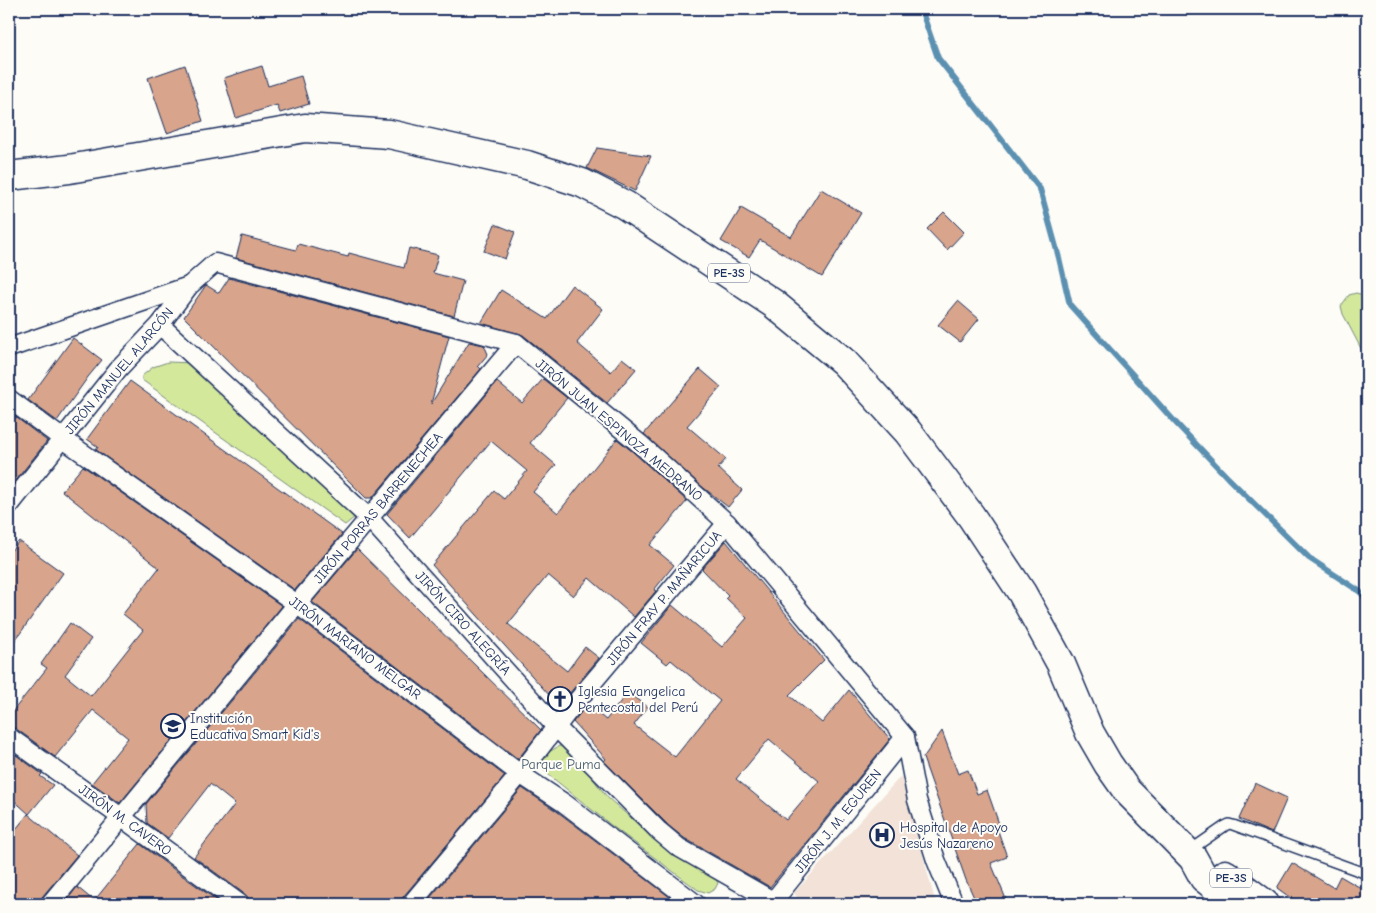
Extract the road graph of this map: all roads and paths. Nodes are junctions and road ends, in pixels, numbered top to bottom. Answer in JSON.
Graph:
{"nodes":[{"id":1,"x":9,"y":176,"type":"edge"},
{"id":2,"x":215,"y":263,"type":"joint"},
{"id":3,"x":189,"y":286,"type":"junction"},
{"id":4,"x":160,"y":325,"type":"junction"},
{"id":5,"x":516,"y":343,"type":"junction"},
{"id":6,"x":9,"y":348,"type":"edge"},
{"id":7,"x":9,"y":399,"type":"edge"},
{"id":8,"x":63,"y":440,"type":"junction"},
{"id":9,"x":9,"y":506,"type":"edge"},
{"id":10,"x":370,"y":518,"type":"junction"},
{"id":11,"x":727,"y":522,"type":"junction"},
{"id":12,"x":297,"y":604,"type":"junction"},
{"id":13,"x":556,"y":728,"type":"junction"},
{"id":14,"x":9,"y":737,"type":"edge"},
{"id":15,"x":905,"y":738,"type":"junction"},
{"id":16,"x":520,"y":774,"type":"junction"},
{"id":17,"x":121,"y":816,"type":"junction"},
{"id":18,"x":1190,"y":855,"type":"junction"},
{"id":19,"x":1367,"y":874,"type":"edge"},
{"id":20,"x":774,"y":903,"type":"edge"},
{"id":21,"x":50,"y":904,"type":"edge"},
{"id":22,"x":240,"y":904,"type":"edge"},
{"id":23,"x":411,"y":904,"type":"edge"},
{"id":24,"x":696,"y":904,"type":"edge"},
{"id":25,"x":954,"y":904,"type":"edge"},
{"id":26,"x":1237,"y":904,"type":"edge"},
{"id":27,"x":1265,"y":904,"type":"edge"}],
"edges":[{"from":1,"to":18,"type":"highway","number":"PE-3S"},
{"from":2,"to":3,"type":"street","name":"JIRÓN MANUEL ALARCÓN"},
{"from":2,"to":5,"type":"street","name":"JIRÓN JUAN ESPINOZA MEDRANO"},
{"from":3,"to":4,"type":"street","name":"JIRÓN MANUEL ALARCÓN"},
{"from":3,"to":6,"type":"street"},
{"from":4,"to":8,"type":"street","name":"JIRÓN MANUEL ALARCÓN"},
{"from":4,"to":10,"type":"street","name":"JIRÓN CIRO ALEGRÍA"},
{"from":5,"to":10,"type":"street","name":"JIRÓN PORRAS BARRENECHEA"},
{"from":5,"to":11,"type":"street","name":"JIRÓN JUAN ESPINOZA MEDRANO"},
{"from":7,"to":8,"type":"street","name":"JIRÓN MARIANO MELGAR"},
{"from":8,"to":9,"type":"street","name":"JIRÓN MANUEL ALARCÓN"},
{"from":8,"to":12,"type":"street","name":"JIRÓN MARIANO MELGAR"},
{"from":10,"to":12,"type":"street","name":"JIRÓN PORRAS BARRENECHEA"},
{"from":10,"to":13,"type":"street","name":"JIRÓN CIRO ALEGRÍA"},
{"from":11,"to":13,"type":"street","name":"JIRÓN FRAY P. MAÑARICUA"},
{"from":11,"to":15,"type":"street","name":"JIRÓN JUAN ESPINOZA MEDRANO"},
{"from":12,"to":16,"type":"street","name":"JIRÓN MARIANO MELGAR"},
{"from":12,"to":17,"type":"street","name":"JIRÓN PORRAS BARRENECHEA"},
{"from":13,"to":16,"type":"street","name":"JIRÓN FRAY P. MAÑARICUA"},
{"from":13,"to":20,"type":"street","name":"JIRÓN CIRO ALEGRÍA"},
{"from":14,"to":17,"type":"street","name":"JIRÓN M. CAVERO"},
{"from":15,"to":20,"type":"street","name":"JIRÓN J. M. EGUREN"},
{"from":15,"to":25,"type":"street","name":"JIRÓN JUAN ESPINOZA MEDRANO"},
{"from":16,"to":23,"type":"street","name":"JIRÓN FRAY P. MAÑARICUA"},
{"from":16,"to":24,"type":"street","name":"JIRÓN MARIANO MELGAR"},
{"from":17,"to":21,"type":"street","name":"JIRÓN PORRAS BARRENECHEA"},
{"from":17,"to":22,"type":"street","name":"JIRÓN M. CAVERO"},
{"from":18,"to":19,"type":"lane"},
{"from":18,"to":26,"type":"highway","number":"PE-3S"},
{"from":18,"to":27,"type":"highway","number":"PE-3S"}]}
